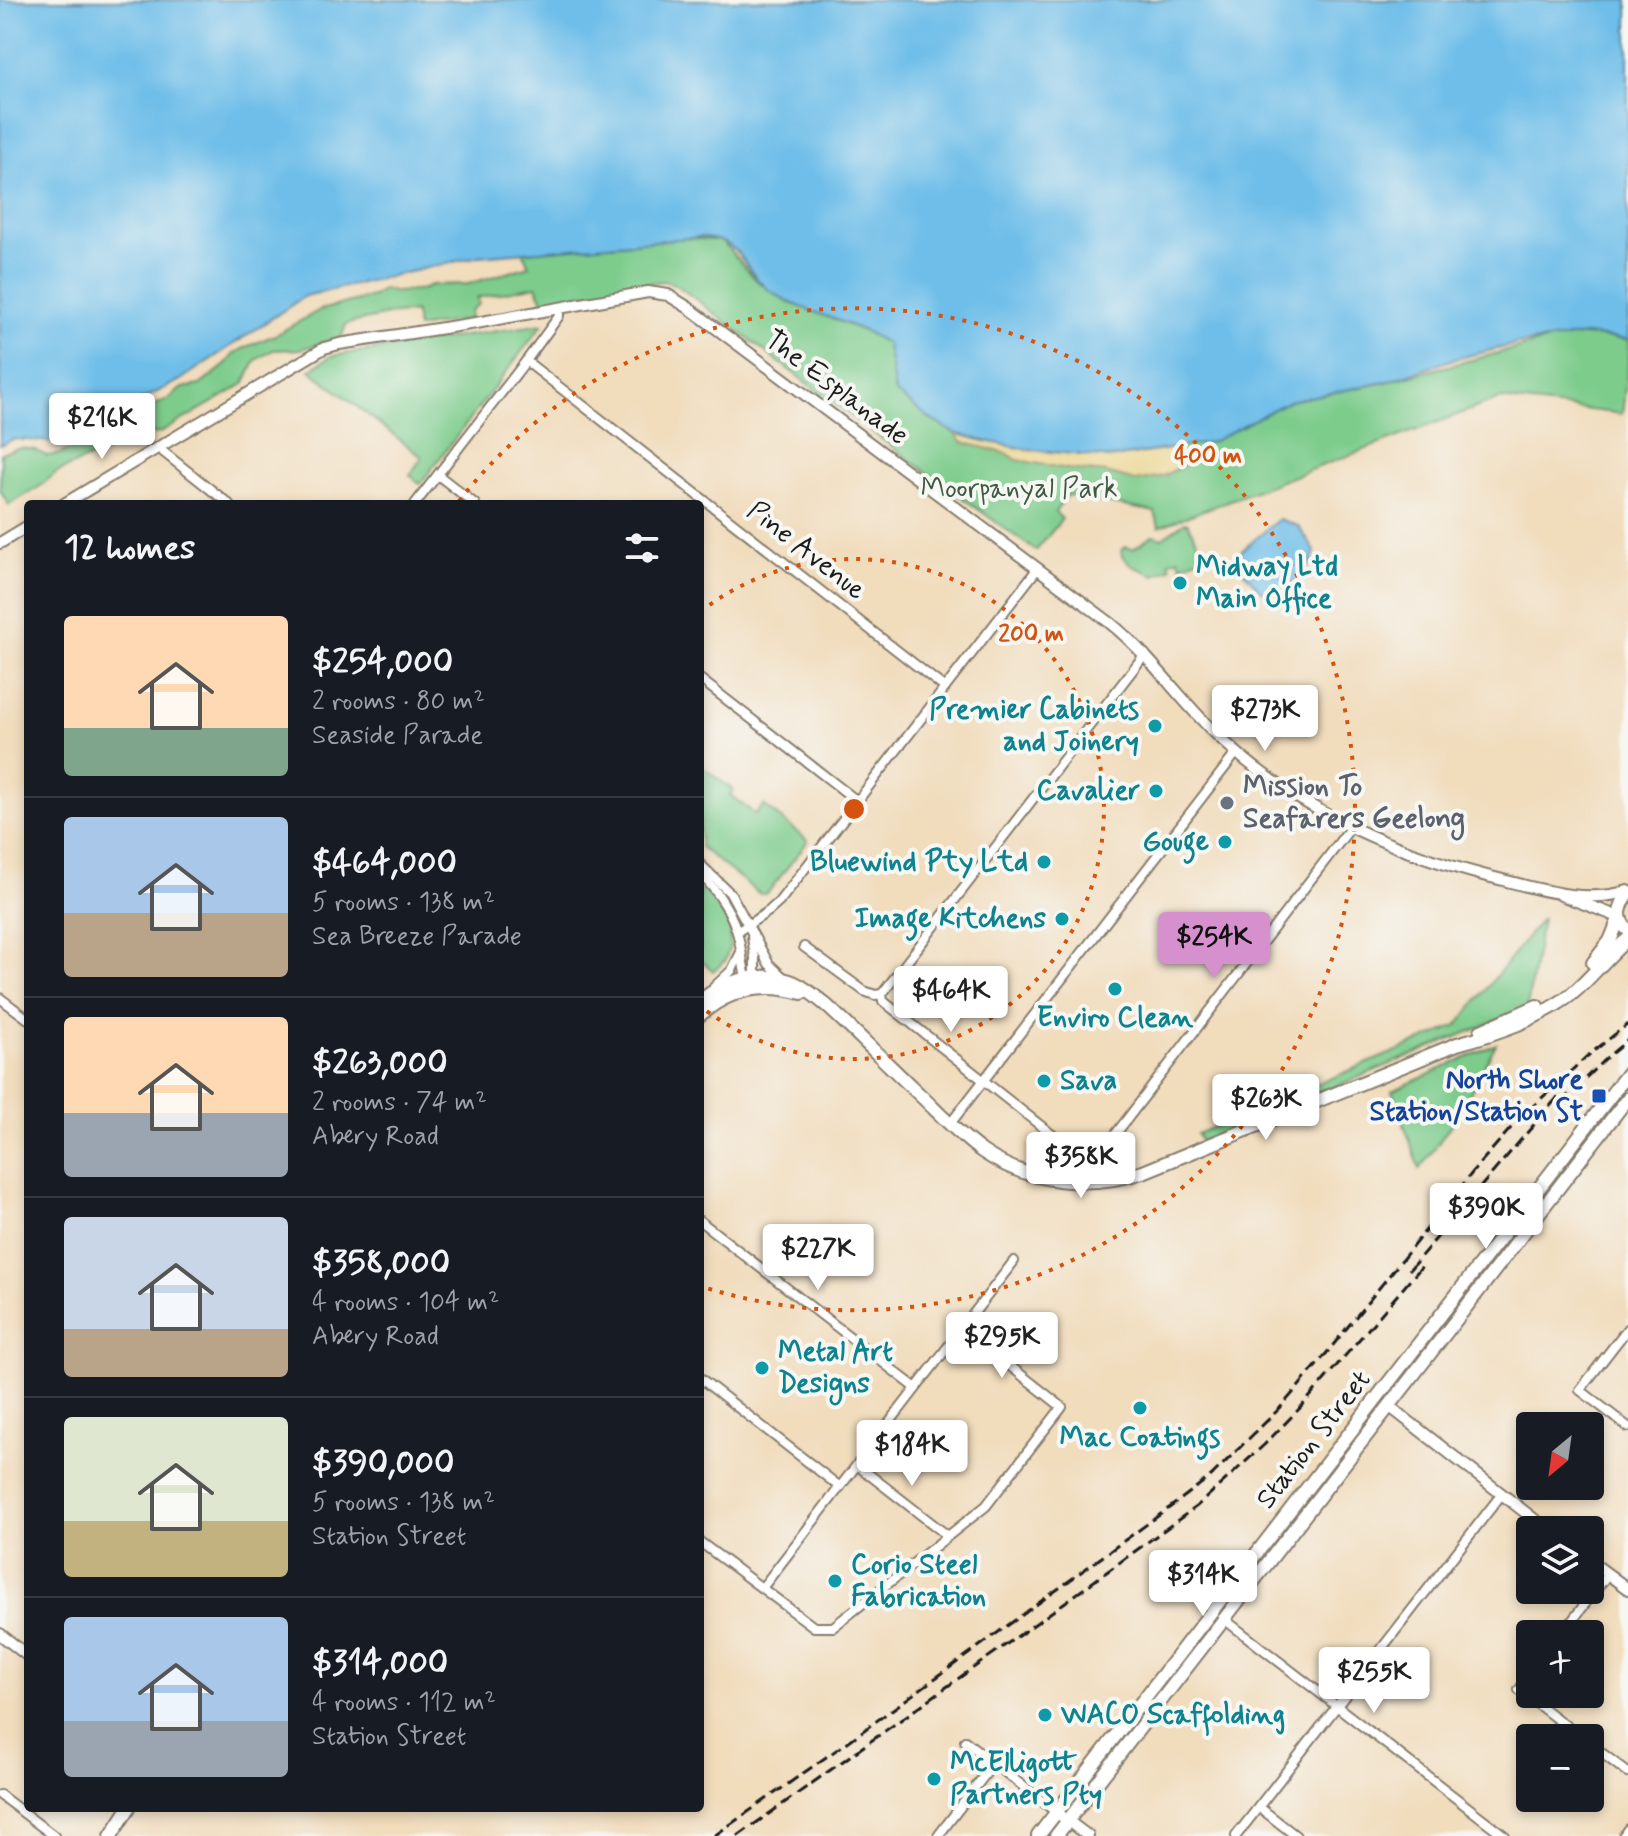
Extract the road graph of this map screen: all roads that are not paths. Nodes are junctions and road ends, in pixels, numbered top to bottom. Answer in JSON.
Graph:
{"nodes":[{"id":1,"x":559,"y":308,"type":"junction"},
{"id":2,"x":526,"y":361,"type":"junction"},
{"id":3,"x":157,"y":447,"type":"junction"},
{"id":4,"x":438,"y":475,"type":"junction"},
{"id":5,"x":71,"y":500,"type":"edge"},
{"id":6,"x":224,"y":500,"type":"edge"},
{"id":7,"x":418,"y":500,"type":"edge"},
{"id":8,"x":470,"y":500,"type":"edge"},
{"id":9,"x":24,"y":528,"type":"edge"},
{"id":10,"x":0,"y":543,"type":"edge"},
{"id":11,"x":1038,"y":568,"type":"junction"},
{"id":12,"x":1145,"y":654,"type":"junction"},
{"id":13,"x":704,"y":682,"type":"edge"},
{"id":14,"x":945,"y":688,"type":"junction"},
{"id":15,"x":1237,"y":752,"type":"junction"},
{"id":16,"x":857,"y":801,"type":"junction"},
{"id":17,"x":1351,"y":827,"type":"junction"},
{"id":18,"x":704,"y":868,"type":"edge"},
{"id":19,"x":704,"y":878,"type":"edge"},
{"id":20,"x":1552,"y":891,"type":"junction"},
{"id":21,"x":1628,"y":892,"type":"edge"},
{"id":22,"x":1619,"y":918,"type":"junction"},
{"id":23,"x":749,"y":925,"type":"junction"},
{"id":24,"x":1628,"y":930,"type":"edge"},
{"id":25,"x":737,"y":932,"type":"junction"},
{"id":26,"x":1628,"y":939,"type":"edge"},
{"id":27,"x":741,"y":947,"type":"junction"},
{"id":28,"x":804,"y":947,"type":"dead end"},
{"id":29,"x":787,"y":980,"type":"junction"},
{"id":30,"x":751,"y":982,"type":"junction"},
{"id":31,"x":882,"y":994,"type":"junction"},
{"id":32,"x":704,"y":997,"type":"edge"},
{"id":33,"x":0,"y":998,"type":"edge"},
{"id":34,"x":704,"y":998,"type":"edge"},
{"id":35,"x":826,"y":1005,"type":"junction"},
{"id":36,"x":704,"y":1012,"type":"edge"},
{"id":37,"x":24,"y":1016,"type":"edge"},
{"id":38,"x":1457,"y":1044,"type":"junction"},
{"id":39,"x":1628,"y":1073,"type":"edge"},
{"id":40,"x":984,"y":1080,"type":"junction"},
{"id":41,"x":1628,"y":1098,"type":"edge"},
{"id":42,"x":950,"y":1124,"type":"junction"},
{"id":43,"x":704,"y":1224,"type":"edge"},
{"id":44,"x":1014,"y":1261,"type":"dead end"},
{"id":45,"x":962,"y":1328,"type":"junction"},
{"id":46,"x":1628,"y":1328,"type":"edge"},
{"id":47,"x":704,"y":1381,"type":"edge"},
{"id":48,"x":916,"y":1388,"type":"junction"},
{"id":49,"x":1378,"y":1396,"type":"junction"},
{"id":50,"x":1389,"y":1406,"type":"junction"},
{"id":51,"x":1628,"y":1427,"type":"edge"},
{"id":52,"x":857,"y":1465,"type":"junction"},
{"id":53,"x":840,"y":1487,"type":"junction"},
{"id":54,"x":1501,"y":1495,"type":"junction"},
{"id":55,"x":1529,"y":1516,"type":"edge"},
{"id":56,"x":948,"y":1536,"type":"junction"},
{"id":57,"x":704,"y":1545,"type":"edge"},
{"id":58,"x":1604,"y":1571,"type":"edge"},
{"id":59,"x":1608,"y":1574,"type":"junction"},
{"id":60,"x":762,"y":1588,"type":"junction"},
{"id":61,"x":1628,"y":1589,"type":"edge"},
{"id":62,"x":1224,"y":1619,"type":"junction"},
{"id":63,"x":1573,"y":1620,"type":"edge"},
{"id":64,"x":0,"y":1634,"type":"edge"},
{"id":65,"x":24,"y":1653,"type":"edge"},
{"id":66,"x":1337,"y":1706,"type":"junction"},
{"id":67,"x":1543,"y":1708,"type":"edge"},
{"id":68,"x":1564,"y":1724,"type":"edge"},
{"id":69,"x":965,"y":1741,"type":"dead end"},
{"id":70,"x":1604,"y":1755,"type":"edge"},
{"id":71,"x":994,"y":1763,"type":"junction"},
{"id":72,"x":1628,"y":1773,"type":"edge"},
{"id":73,"x":0,"y":1795,"type":"edge"},
{"id":74,"x":1259,"y":1807,"type":"junction"},
{"id":75,"x":126,"y":1812,"type":"edge"},
{"id":76,"x":1056,"y":1812,"type":"junction"},
{"id":77,"x":1068,"y":1821,"type":"junction"},
{"id":78,"x":1628,"y":1829,"type":"edge"},
{"id":79,"x":54,"y":1836,"type":"edge"},
{"id":80,"x":111,"y":1836,"type":"edge"},
{"id":81,"x":938,"y":1836,"type":"edge"},
{"id":82,"x":1038,"y":1836,"type":"edge"},
{"id":83,"x":1056,"y":1836,"type":"edge"},
{"id":84,"x":1088,"y":1836,"type":"edge"},
{"id":85,"x":1236,"y":1836,"type":"edge"},
{"id":86,"x":1296,"y":1836,"type":"edge"},
{"id":87,"x":1505,"y":1836,"type":"edge"},
{"id":88,"x":1623,"y":1836,"type":"edge"}],
"edges":[{"from":1,"to":2,"type":"street"},
{"from":1,"to":3,"type":"street","name":"The Esplanade"},
{"from":1,"to":11,"type":"street","name":"The Esplanade"},
{"from":2,"to":4,"type":"street"},
{"from":2,"to":14,"type":"street","name":"Pine Avenue"},
{"from":3,"to":5,"type":"street","name":"The Esplanade"},
{"from":3,"to":6,"type":"street"},
{"from":4,"to":7,"type":"street"},
{"from":4,"to":8,"type":"street"},
{"from":9,"to":10,"type":"street"},
{"from":11,"to":12,"type":"street","name":"The Esplanade"},
{"from":11,"to":14,"type":"street"},
{"from":12,"to":15,"type":"street","name":"The Esplanade"},
{"from":12,"to":31,"type":"street"},
{"from":13,"to":16,"type":"street"},
{"from":14,"to":16,"type":"street"},
{"from":15,"to":17,"type":"street","name":"The Esplanade"},
{"from":15,"to":40,"type":"street"},
{"from":16,"to":23,"type":"street"},
{"from":17,"to":20,"type":"street","name":"The Esplanade"},
{"from":17,"to":40,"type":"street"},
{"from":18,"to":23,"type":"street"},
{"from":19,"to":25,"type":"street"},
{"from":20,"to":21,"type":"street","name":"The Esplanade"},
{"from":20,"to":22,"type":"street","name":"The Esplanade"},
{"from":21,"to":22,"type":"main road"},
{"from":22,"to":24,"type":"main road"},
{"from":22,"to":38,"type":"main road"},
{"from":23,"to":25,"type":"street"},
{"from":23,"to":29,"type":"street"},
{"from":23,"to":30,"type":"street"},
{"from":25,"to":27,"type":"street"},
{"from":26,"to":38,"type":"main road"},
{"from":27,"to":30,"type":"street"},
{"from":27,"to":32,"type":"street"},
{"from":28,"to":31,"type":"street"},
{"from":29,"to":30,"type":"main road"},
{"from":29,"to":35,"type":"main road"},
{"from":30,"to":34,"type":"main road"},
{"from":30,"to":35,"type":"main road"},
{"from":30,"to":36,"type":"main road"},
{"from":31,"to":40,"type":"street"},
{"from":33,"to":37,"type":"street"},
{"from":35,"to":42,"type":"main road"},
{"from":38,"to":42,"type":"main road"},
{"from":39,"to":49,"type":"main road","name":"Station Street"},
{"from":40,"to":42,"type":"street"},
{"from":41,"to":50,"type":"main road","name":"Station Street"},
{"from":43,"to":48,"type":"street"},
{"from":44,"to":45,"type":"street"},
{"from":45,"to":48,"type":"street"},
{"from":45,"to":56,"type":"street"},
{"from":46,"to":51,"type":"street"},
{"from":47,"to":53,"type":"street"},
{"from":48,"to":52,"type":"street"},
{"from":49,"to":50,"type":"main road"},
{"from":49,"to":76,"type":"main road","name":"Station Street"},
{"from":50,"to":54,"type":"street"},
{"from":50,"to":62,"type":"main road","name":"Station Street"},
{"from":52,"to":53,"type":"street"},
{"from":52,"to":56,"type":"street"},
{"from":53,"to":60,"type":"street"},
{"from":54,"to":55,"type":"street"},
{"from":54,"to":66,"type":"street"},
{"from":56,"to":60,"type":"street"},
{"from":57,"to":60,"type":"street"},
{"from":58,"to":59,"type":"street"},
{"from":59,"to":61,"type":"street"},
{"from":59,"to":63,"type":"street"},
{"from":62,"to":66,"type":"street"},
{"from":62,"to":77,"type":"main road","name":"Station Street"},
{"from":64,"to":65,"type":"street"},
{"from":66,"to":74,"type":"street"},
{"from":66,"to":87,"type":"street"},
{"from":67,"to":68,"type":"street"},
{"from":69,"to":71,"type":"street"},
{"from":70,"to":72,"type":"street"},
{"from":71,"to":76,"type":"street"},
{"from":71,"to":81,"type":"street"},
{"from":73,"to":79,"type":"street"},
{"from":74,"to":85,"type":"street"},
{"from":74,"to":86,"type":"street"},
{"from":75,"to":80,"type":"main road"},
{"from":76,"to":77,"type":"street"},
{"from":76,"to":82,"type":"main road","name":"Station Street"},
{"from":77,"to":83,"type":"main road","name":"Station Street"},
{"from":77,"to":84,"type":"street"},
{"from":78,"to":88,"type":"street"}]}
